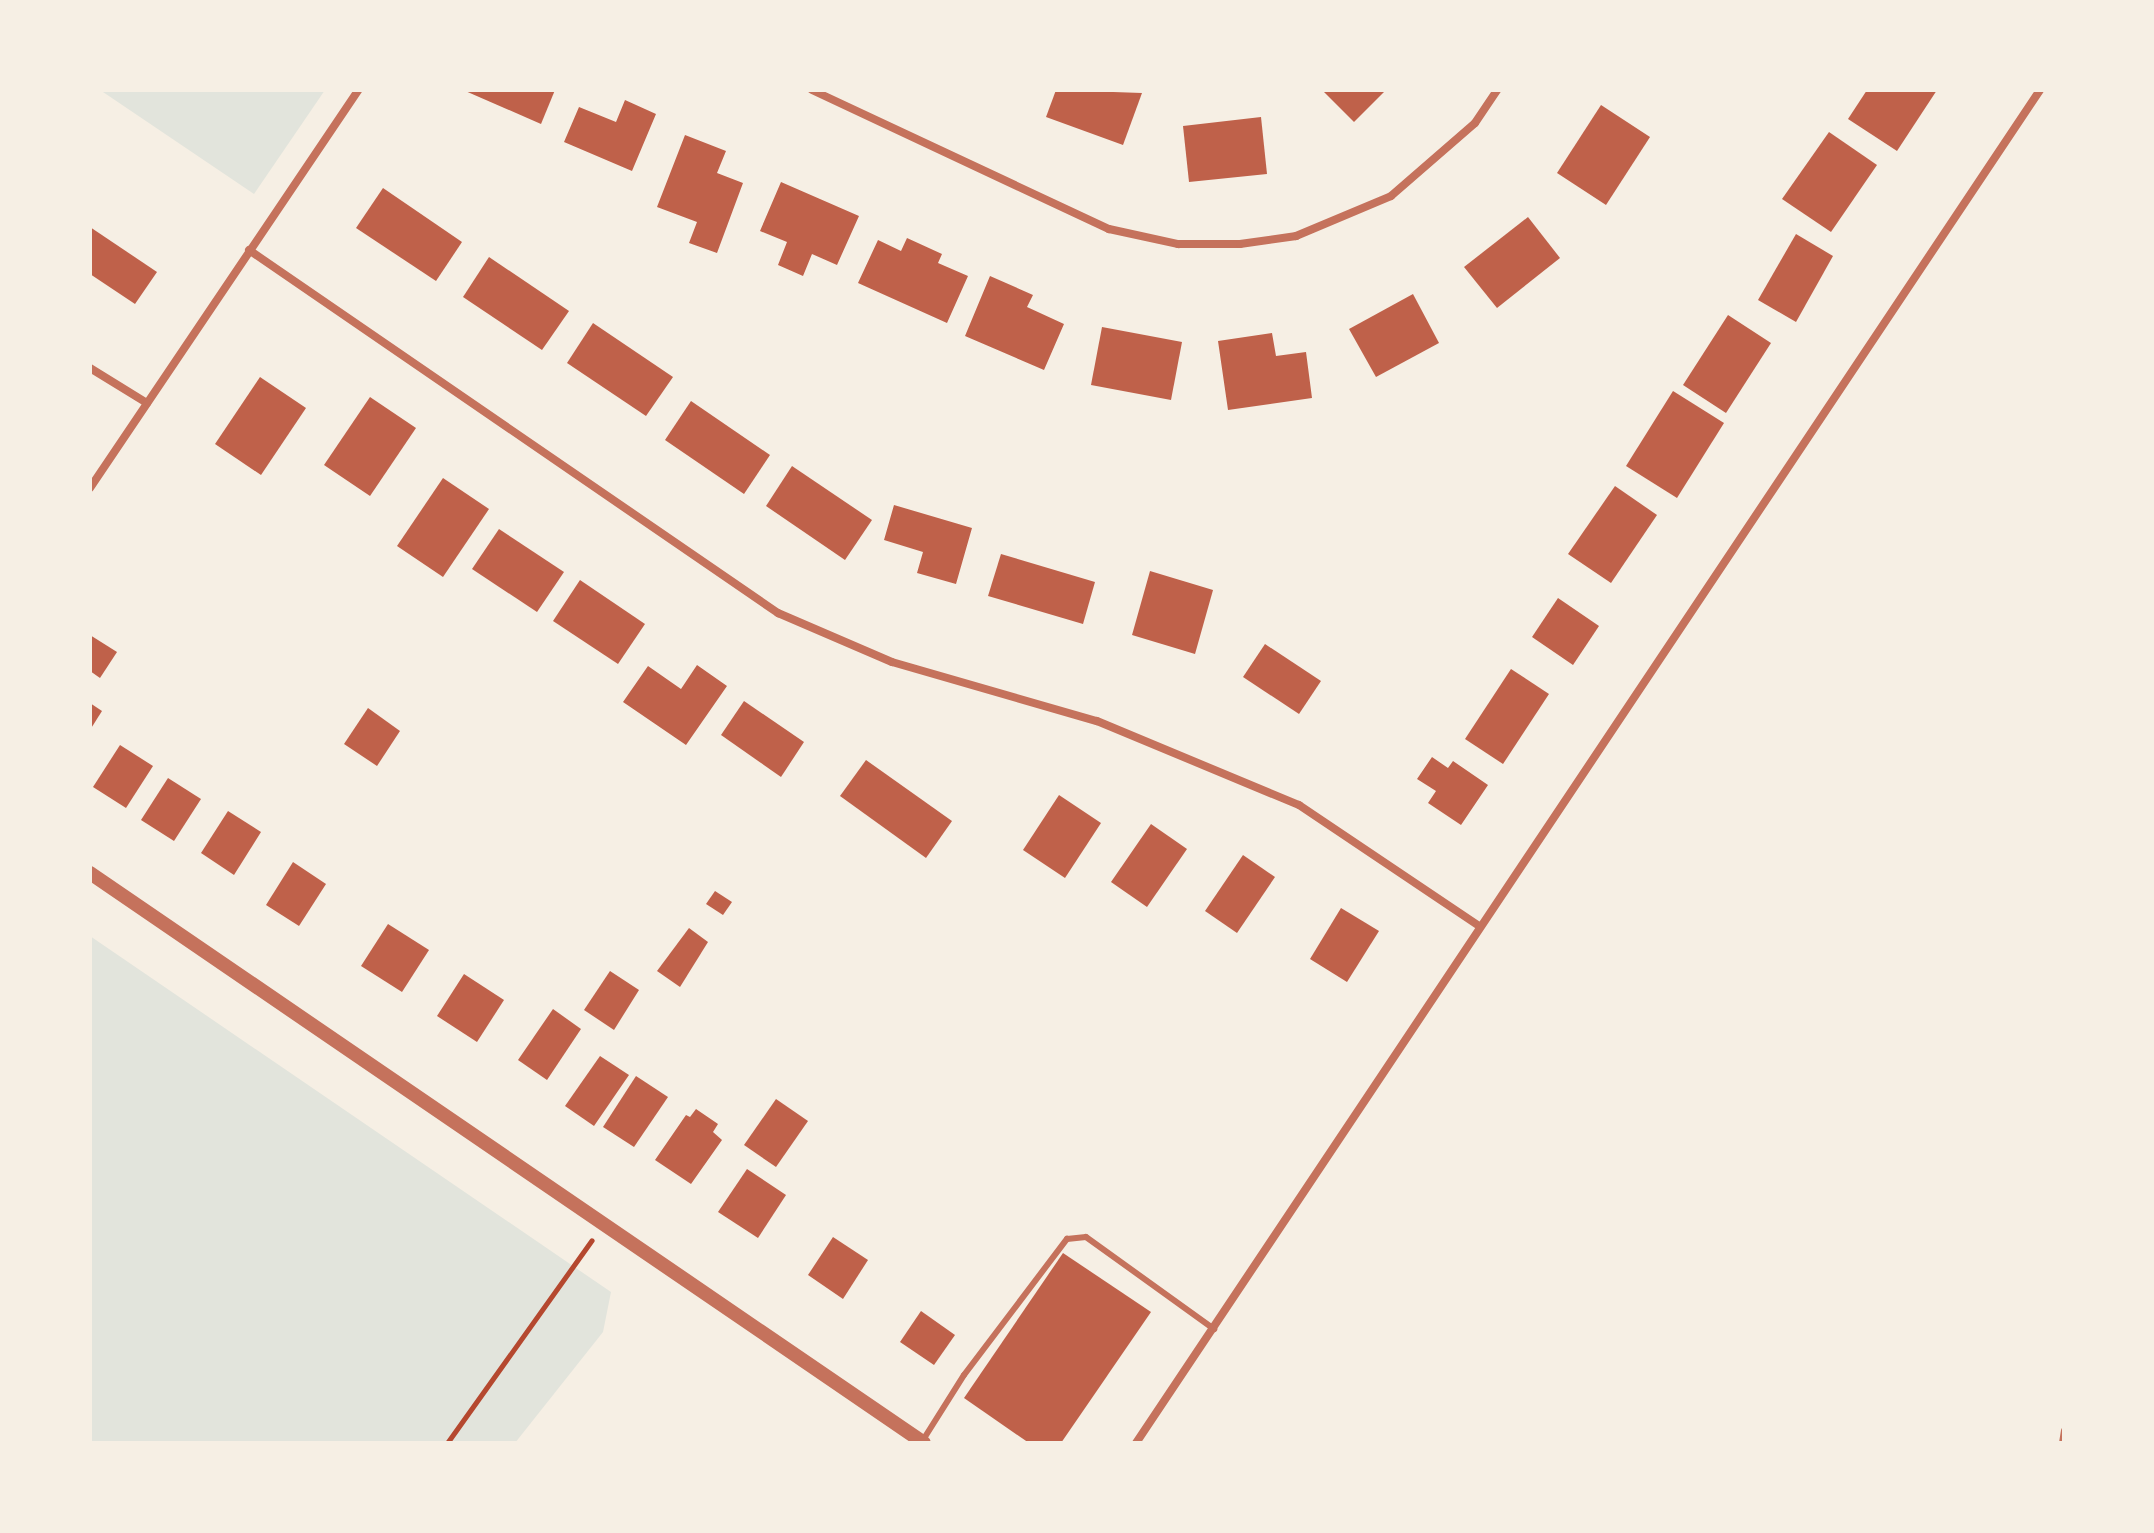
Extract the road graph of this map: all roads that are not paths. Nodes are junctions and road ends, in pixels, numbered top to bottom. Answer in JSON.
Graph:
{"nodes":[{"id":1,"x":358,"y":90,"type":"edge"},
{"id":2,"x":812,"y":90,"type":"edge"},
{"id":3,"x":1497,"y":90,"type":"edge"},
{"id":4,"x":2040,"y":90,"type":"edge"},
{"id":5,"x":249,"y":250,"type":"junction"},
{"id":6,"x":90,"y":368,"type":"edge"},
{"id":7,"x":147,"y":403,"type":"junction"},
{"id":8,"x":90,"y":488,"type":"edge"},
{"id":9,"x":90,"y":873,"type":"edge"},
{"id":10,"x":1479,"y":926,"type":"junction"},
{"id":11,"x":1214,"y":1329,"type":"junction"},
{"id":12,"x":2064,"y":1430,"type":"edge"},
{"id":13,"x":923,"y":1442,"type":"edge"},
{"id":14,"x":1136,"y":1443,"type":"edge"},
{"id":15,"x":2062,"y":1443,"type":"edge"}],
"edges":[{"from":1,"to":5,"type":"street"},
{"from":2,"to":3,"type":"street"},
{"from":4,"to":10,"type":"street"},
{"from":5,"to":7,"type":"street"},
{"from":5,"to":10,"type":"street"},
{"from":6,"to":7,"type":"street"},
{"from":7,"to":8,"type":"street"},
{"from":9,"to":13,"type":"street"},
{"from":10,"to":11,"type":"street"},
{"from":11,"to":13,"type":"lane"},
{"from":11,"to":14,"type":"street"},
{"from":12,"to":15,"type":"lane"}]}
